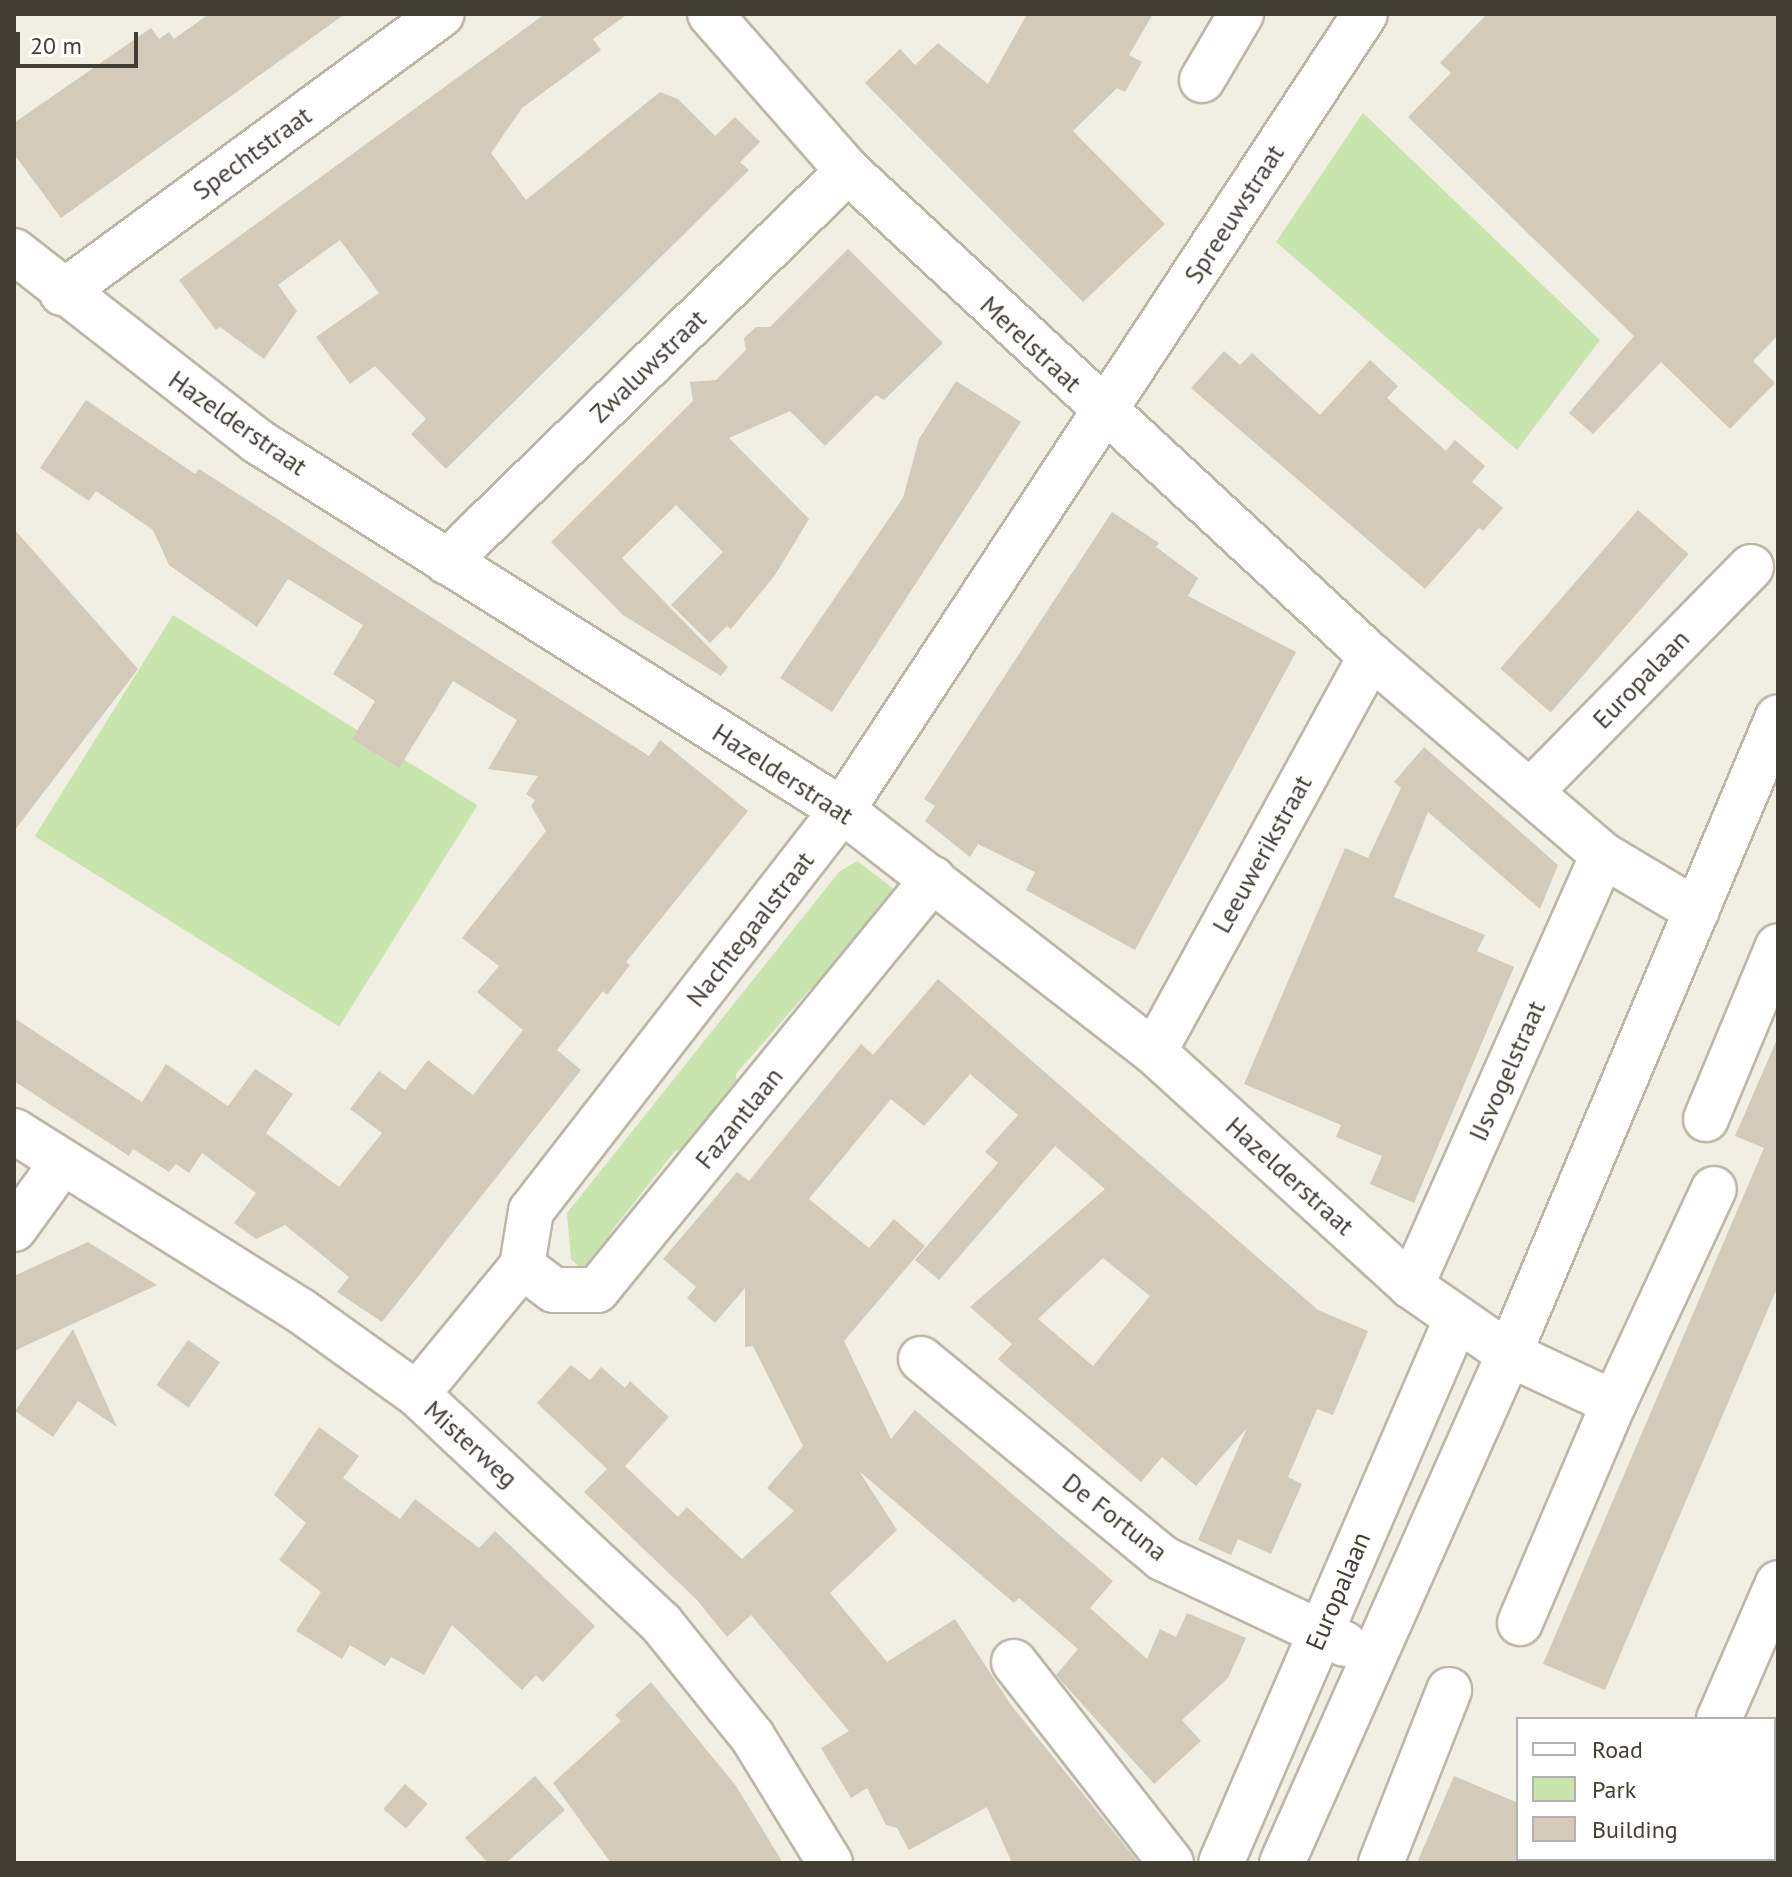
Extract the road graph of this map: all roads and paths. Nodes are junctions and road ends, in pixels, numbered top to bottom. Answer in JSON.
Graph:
{"nodes":[{"id":1,"x":442,"y":14,"type":"edge"},
{"id":2,"x":710,"y":14,"type":"edge"},
{"id":3,"x":1241,"y":14,"type":"edge"},
{"id":4,"x":1365,"y":14,"type":"edge"},
{"id":5,"x":1202,"y":80,"type":"dead end"},
{"id":6,"x":848,"y":171,"type":"junction"},
{"id":7,"x":14,"y":251,"type":"edge"},
{"id":8,"x":62,"y":293,"type":"junction"},
{"id":9,"x":1104,"y":413,"type":"junction"},
{"id":10,"x":447,"y":562,"type":"junction"},
{"id":11,"x":1751,"y":567,"type":"dead end"},
{"id":12,"x":1371,"y":656,"type":"junction"},
{"id":13,"x":1778,"y":717,"type":"edge"},
{"id":14,"x":1531,"y":791,"type":"junction"},
{"id":15,"x":842,"y":810,"type":"junction"},
{"id":16,"x":1603,"y":855,"type":"junction"},
{"id":17,"x":933,"y":879,"type":"junction"},
{"id":18,"x":1697,"y":911,"type":"junction"},
{"id":19,"x":1778,"y":946,"type":"edge"},
{"id":20,"x":1154,"y":1052,"type":"junction"},
{"id":21,"x":1706,"y":1119,"type":"dead end"},
{"id":22,"x":14,"y":1131,"type":"edge"},
{"id":23,"x":62,"y":1163,"type":"junction"},
{"id":24,"x":1714,"y":1189,"type":"dead end"},
{"id":25,"x":14,"y":1229,"type":"edge"},
{"id":26,"x":522,"y":1266,"type":"junction"},
{"id":27,"x":1411,"y":1286,"type":"junction"},
{"id":28,"x":1456,"y":1320,"type":"junction"},
{"id":29,"x":1509,"y":1354,"type":"junction"},
{"id":30,"x":921,"y":1359,"type":"dead end"},
{"id":31,"x":417,"y":1394,"type":"junction"},
{"id":32,"x":1614,"y":1403,"type":"junction"},
{"id":33,"x":1778,"y":1583,"type":"edge"},
{"id":34,"x":1520,"y":1623,"type":"dead end"},
{"id":35,"x":1320,"y":1633,"type":"junction"},
{"id":36,"x":1376,"y":1659,"type":"junction"},
{"id":37,"x":1014,"y":1662,"type":"dead end"},
{"id":38,"x":1449,"y":1690,"type":"dead end"},
{"id":39,"x":1720,"y":1717,"type":"edge"},
{"id":40,"x":830,"y":1863,"type":"edge"},
{"id":41,"x":1171,"y":1863,"type":"edge"},
{"id":42,"x":1221,"y":1863,"type":"edge"},
{"id":43,"x":1282,"y":1863,"type":"edge"},
{"id":44,"x":1381,"y":1863,"type":"edge"}],
"edges":[{"from":1,"to":8,"type":"street","name":"Spechtstraat"},
{"from":2,"to":6,"type":"street","name":"Merelstraat"},
{"from":3,"to":5,"type":"street"},
{"from":4,"to":9,"type":"street","name":"Spreeuwstraat"},
{"from":6,"to":9,"type":"street","name":"Merelstraat"},
{"from":6,"to":10,"type":"street","name":"Zwaluwstraat"},
{"from":7,"to":8,"type":"street","name":"Hazelderstraat"},
{"from":8,"to":10,"type":"street","name":"Hazelderstraat"},
{"from":9,"to":12,"type":"street","name":"Merelstraat"},
{"from":9,"to":15,"type":"street","name":"Nachtegaalstraat"},
{"from":10,"to":15,"type":"street","name":"Hazelderstraat"},
{"from":11,"to":14,"type":"street","name":"Europalaan"},
{"from":12,"to":14,"type":"street"},
{"from":12,"to":20,"type":"street","name":"Leeuwerikstraat"},
{"from":13,"to":18,"type":"street"},
{"from":14,"to":16,"type":"street"},
{"from":15,"to":17,"type":"street","name":"Hazelderstraat"},
{"from":15,"to":26,"type":"street","name":"Nachtegaalstraat"},
{"from":16,"to":18,"type":"street"},
{"from":16,"to":27,"type":"street","name":"IJsvogelstraat"},
{"from":17,"to":20,"type":"street","name":"Hazelderstraat"},
{"from":17,"to":26,"type":"street","name":"Fazantlaan"},
{"from":18,"to":29,"type":"street"},
{"from":19,"to":21,"type":"street"},
{"from":20,"to":27,"type":"street","name":"Hazelderstraat"},
{"from":22,"to":23,"type":"street","name":"Misterweg"},
{"from":23,"to":25,"type":"street"},
{"from":23,"to":31,"type":"street","name":"Misterweg"},
{"from":24,"to":32,"type":"street"},
{"from":26,"to":31,"type":"street"},
{"from":27,"to":28,"type":"street","name":"Hazelderstraat"},
{"from":28,"to":29,"type":"street","name":"Hazelderstraat"},
{"from":28,"to":35,"type":"street","name":"Europalaan"},
{"from":29,"to":32,"type":"street"},
{"from":29,"to":36,"type":"street"},
{"from":30,"to":35,"type":"street","name":"De Fortuna"},
{"from":31,"to":40,"type":"street","name":"Misterweg"},
{"from":32,"to":34,"type":"street"},
{"from":33,"to":39,"type":"street"},
{"from":35,"to":36,"type":"street","name":"De Fortuna"},
{"from":35,"to":42,"type":"street","name":"Europalaan"},
{"from":36,"to":43,"type":"street"},
{"from":37,"to":41,"type":"street"},
{"from":38,"to":44,"type":"street"}]}
